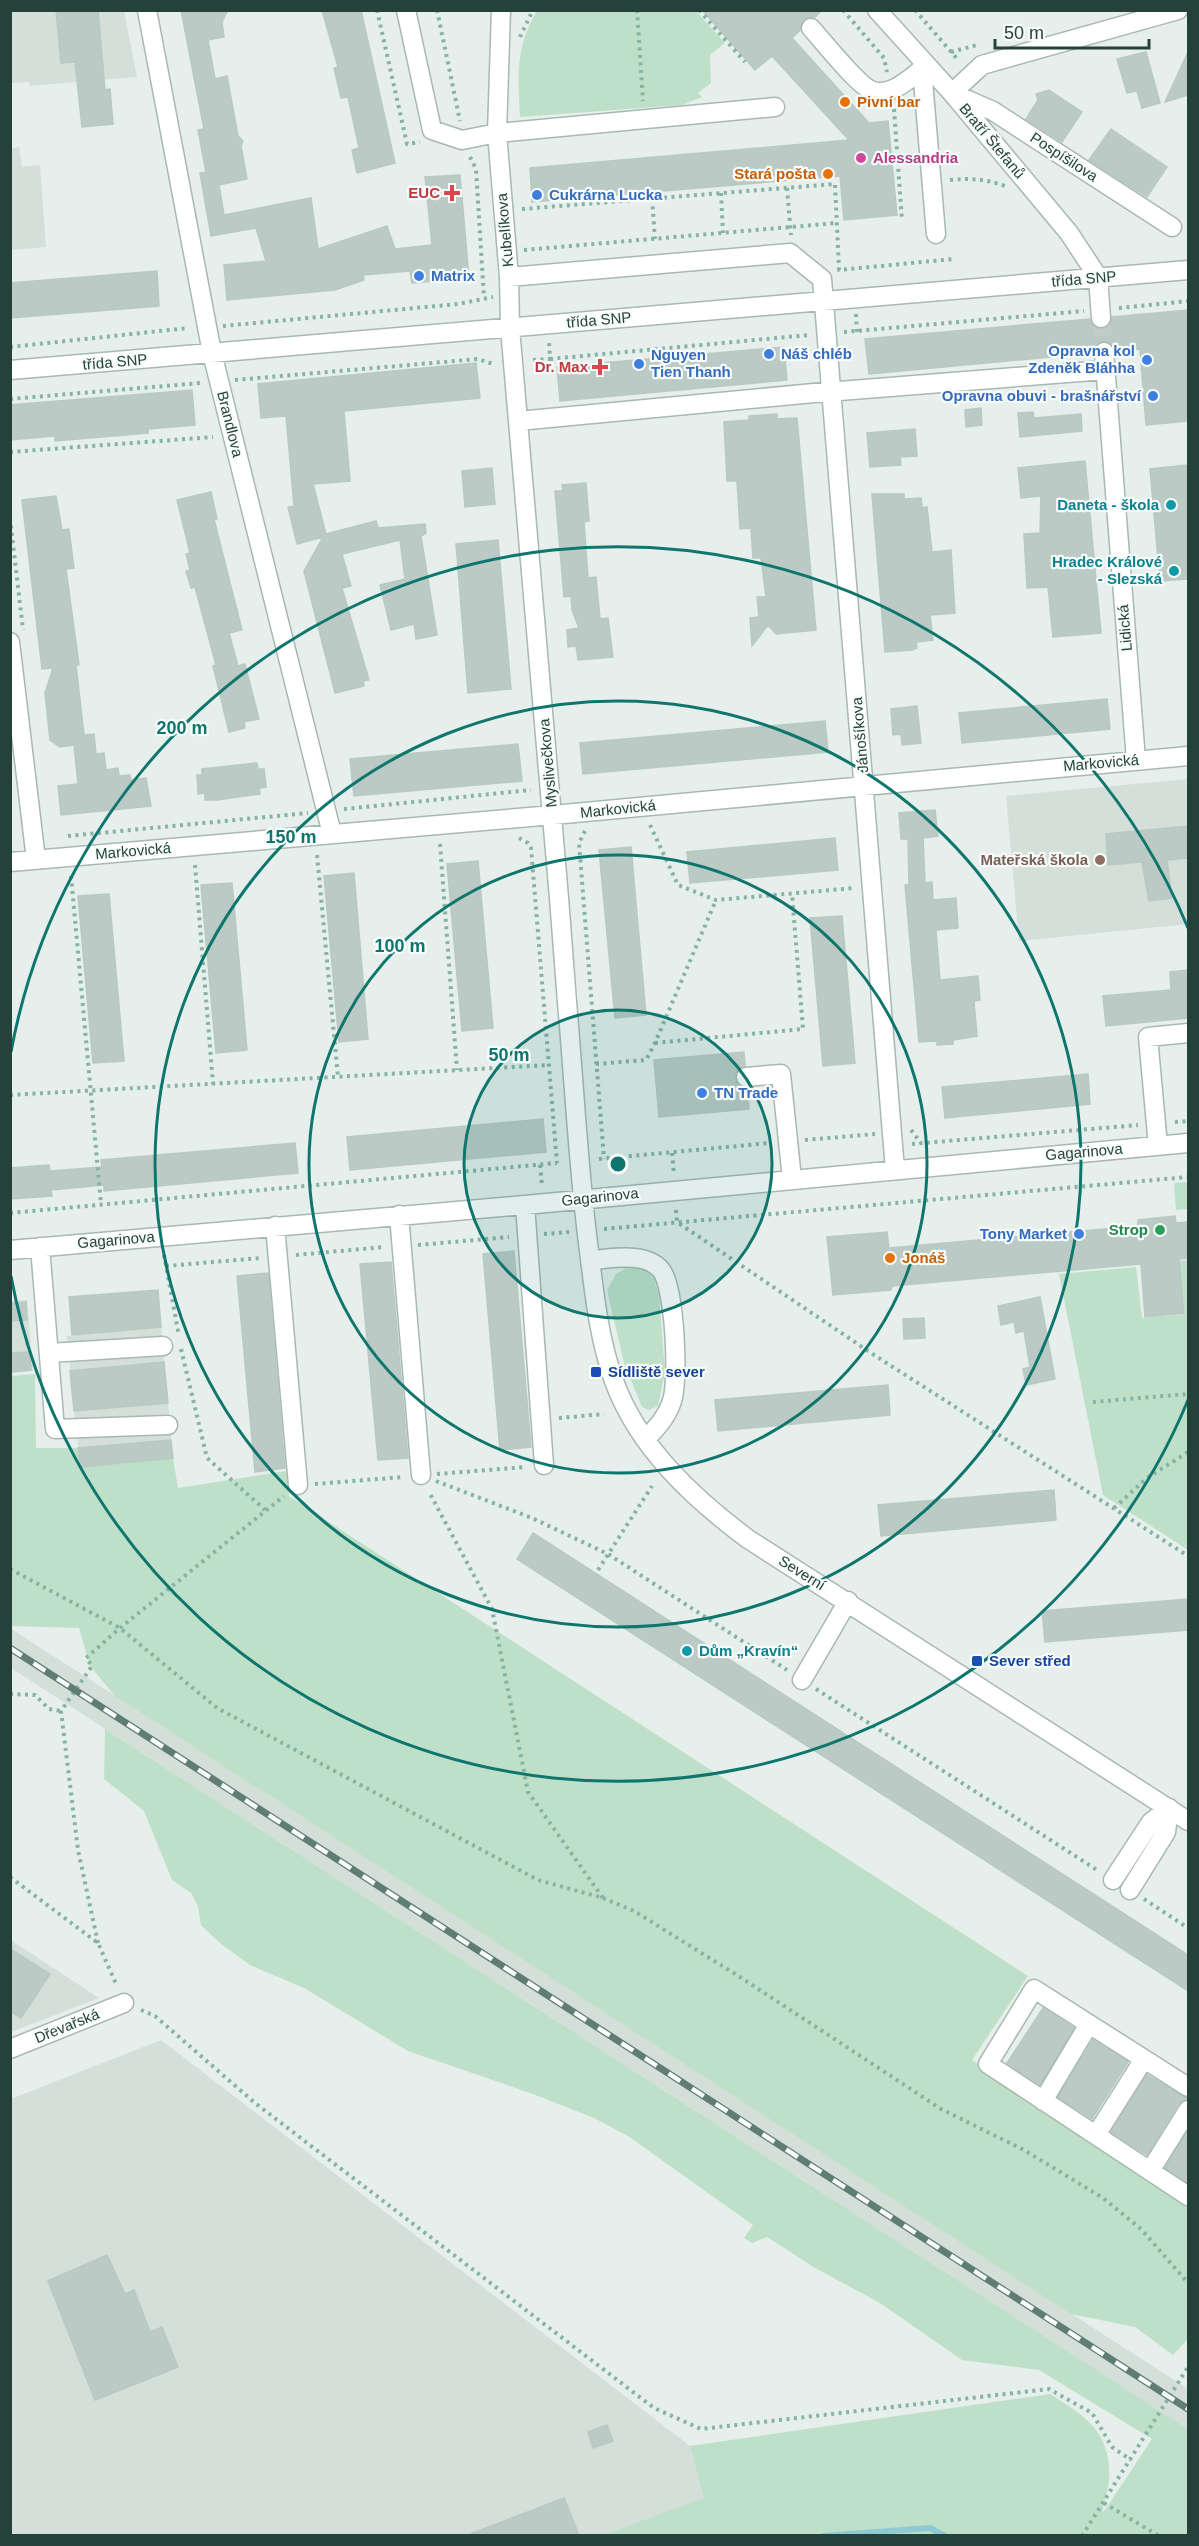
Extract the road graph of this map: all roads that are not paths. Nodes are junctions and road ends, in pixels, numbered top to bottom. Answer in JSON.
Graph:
{"nodes":[{"id":1,"x":147,"y":10,"type":"edge"},
{"id":2,"x":406,"y":10,"type":"edge"},
{"id":3,"x":501,"y":10,"type":"edge"},
{"id":4,"x":877,"y":10,"type":"edge"},
{"id":5,"x":1178,"y":10,"type":"edge"},
{"id":6,"x":811,"y":28,"type":"dead end"},
{"id":7,"x":924,"y":66,"type":"junction"},
{"id":8,"x":952,"y":93,"type":"junction"},
{"id":9,"x":775,"y":107,"type":"dead end"},
{"id":10,"x":497,"y":133,"type":"junction"},
{"id":11,"x":1172,"y":227,"type":"dead end"},
{"id":12,"x":936,"y":234,"type":"dead end"},
{"id":13,"x":1188,"y":270,"type":"edge"},
{"id":14,"x":509,"y":277,"type":"junction"},
{"id":15,"x":1098,"y":277,"type":"junction"},
{"id":16,"x":823,"y":301,"type":"junction"},
{"id":17,"x":1101,"y":313,"type":"tunnel mouth"},
{"id":18,"x":510,"y":328,"type":"junction"},
{"id":19,"x":212,"y":353,"type":"junction"},
{"id":20,"x":10,"y":370,"type":"edge"},
{"id":21,"x":830,"y":392,"type":"junction"},
{"id":22,"x":518,"y":421,"type":"junction"},
{"id":23,"x":10,"y":642,"type":"edge"},
{"id":24,"x":1188,"y":756,"type":"edge"},
{"id":25,"x":1136,"y":760,"type":"junction"},
{"id":26,"x":864,"y":785,"type":"junction"},
{"id":27,"x":553,"y":815,"type":"junction"},
{"id":28,"x":332,"y":834,"type":"junction"},
{"id":29,"x":36,"y":860,"type":"junction"},
{"id":30,"x":10,"y":862,"type":"edge"},
{"id":31,"x":1188,"y":1033,"type":"edge"},
{"id":32,"x":746,"y":1077,"type":"dead end"},
{"id":33,"x":1188,"y":1143,"type":"edge"},
{"id":34,"x":1158,"y":1146,"type":"junction"},
{"id":35,"x":895,"y":1170,"type":"junction"},
{"id":36,"x":792,"y":1179,"type":"junction"},
{"id":37,"x":583,"y":1199,"type":"junction"},
{"id":38,"x":525,"y":1205,"type":"junction"},
{"id":39,"x":399,"y":1215,"type":"junction"},
{"id":40,"x":275,"y":1226,"type":"junction"},
{"id":41,"x":40,"y":1247,"type":"junction"},
{"id":42,"x":10,"y":1250,"type":"edge"},
{"id":43,"x":590,"y":1260,"type":"junction"},
{"id":44,"x":163,"y":1346,"type":"dead end"},
{"id":45,"x":49,"y":1353,"type":"junction"},
{"id":46,"x":168,"y":1425,"type":"dead end"},
{"id":47,"x":646,"y":1439,"type":"junction"},
{"id":48,"x":544,"y":1465,"type":"road end"},
{"id":49,"x":421,"y":1476,"type":"road end"},
{"id":50,"x":298,"y":1485,"type":"road end"},
{"id":51,"x":848,"y":1601,"type":"junction"},
{"id":52,"x":802,"y":1680,"type":"road end"},
{"id":53,"x":1168,"y":1808,"type":"junction"},
{"id":54,"x":1188,"y":1821,"type":"edge"},
{"id":55,"x":1113,"y":1880,"type":"road end"},
{"id":56,"x":1130,"y":1890,"type":"road end"},
{"id":57,"x":124,"y":2003,"type":"road end"},
{"id":58,"x":1089,"y":2024,"type":"junction"},
{"id":59,"x":10,"y":2049,"type":"edge"},
{"id":60,"x":1144,"y":2059,"type":"junction"},
{"id":61,"x":1188,"y":2087,"type":"edge"},
{"id":62,"x":1043,"y":2101,"type":"junction"},
{"id":63,"x":1188,"y":2110,"type":"edge"},
{"id":64,"x":1096,"y":2136,"type":"junction"},
{"id":65,"x":1150,"y":2171,"type":"junction"},
{"id":66,"x":1188,"y":2196,"type":"edge"}],
"edges":[{"from":1,"to":19,"type":"street","name":"Brandlova"},
{"from":2,"to":10,"type":"street"},
{"from":3,"to":10,"type":"street","name":"Kubelíkova"},
{"from":4,"to":7,"type":"street","name":"Bratří Štefanů"},
{"from":5,"to":8,"type":"street"},
{"from":6,"to":7,"type":"street"},
{"from":7,"to":8,"type":"street","name":"Bratří Štefanů"},
{"from":7,"to":12,"type":"street"},
{"from":8,"to":11,"type":"street","name":"Pospíšilova"},
{"from":8,"to":15,"type":"street","name":"Bratří Štefanů"},
{"from":9,"to":10,"type":"street"},
{"from":10,"to":14,"type":"street","name":"Kubelíkova"},
{"from":13,"to":15,"type":"street","name":"třída SNP"},
{"from":14,"to":16,"type":"street","name":"Jánošíkova"},
{"from":14,"to":18,"type":"street","name":"Kubelíkova"},
{"from":15,"to":16,"type":"street","name":"třída SNP"},
{"from":15,"to":17,"type":"street"},
{"from":16,"to":18,"type":"street","name":"třída SNP"},
{"from":16,"to":21,"type":"street","name":"Jánošíkova"},
{"from":18,"to":19,"type":"street","name":"třída SNP"},
{"from":18,"to":22,"type":"street","name":"Myslivečkova"},
{"from":19,"to":20,"type":"street","name":"třída SNP"},
{"from":19,"to":28,"type":"street","name":"Brandlova"},
{"from":21,"to":22,"type":"street"},
{"from":21,"to":25,"type":"street","name":"Lidická"},
{"from":21,"to":26,"type":"street","name":"Jánošíkova"},
{"from":22,"to":27,"type":"street","name":"Myslivečkova"},
{"from":23,"to":29,"type":"street"},
{"from":24,"to":25,"type":"street","name":"Markovická"},
{"from":25,"to":26,"type":"street","name":"Markovická"},
{"from":26,"to":27,"type":"street","name":"Markovická"},
{"from":26,"to":35,"type":"street","name":"Jánošíkova"},
{"from":27,"to":28,"type":"street","name":"Markovická"},
{"from":27,"to":37,"type":"street","name":"Myslivečkova"},
{"from":28,"to":29,"type":"street","name":"Markovická"},
{"from":29,"to":30,"type":"street","name":"Markovická"},
{"from":31,"to":34,"type":"street"},
{"from":32,"to":36,"type":"street"},
{"from":33,"to":34,"type":"street","name":"Gagarinova"},
{"from":34,"to":35,"type":"street","name":"Gagarinova"},
{"from":35,"to":36,"type":"street","name":"Gagarinova"},
{"from":36,"to":37,"type":"street","name":"Gagarinova"},
{"from":37,"to":38,"type":"street","name":"Gagarinova"},
{"from":37,"to":43,"type":"street","name":"Severní"},
{"from":38,"to":39,"type":"street","name":"Gagarinova"},
{"from":38,"to":48,"type":"street"},
{"from":39,"to":40,"type":"street","name":"Gagarinova"},
{"from":39,"to":49,"type":"street"},
{"from":40,"to":41,"type":"street","name":"Gagarinova"},
{"from":40,"to":50,"type":"street"},
{"from":41,"to":42,"type":"street","name":"Gagarinova"},
{"from":41,"to":45,"type":"street"},
{"from":43,"to":47,"type":"street","name":"Severní"},
{"from":43,"to":47,"type":"street"},
{"from":44,"to":45,"type":"street"},
{"from":45,"to":46,"type":"street"},
{"from":47,"to":51,"type":"street","name":"Severní"},
{"from":51,"to":52,"type":"street"},
{"from":51,"to":53,"type":"street","name":"Severní"},
{"from":53,"to":54,"type":"street","name":"Severní"},
{"from":53,"to":55,"type":"street"},
{"from":53,"to":56,"type":"street"},
{"from":57,"to":59,"type":"street","name":"Dřevařská"},
{"from":58,"to":60,"type":"street"},
{"from":58,"to":62,"type":"street"},
{"from":58,"to":62,"type":"street"},
{"from":60,"to":61,"type":"street"},
{"from":60,"to":64,"type":"street"},
{"from":62,"to":64,"type":"street"},
{"from":63,"to":65,"type":"street"},
{"from":64,"to":65,"type":"street"},
{"from":65,"to":66,"type":"street"}]}
